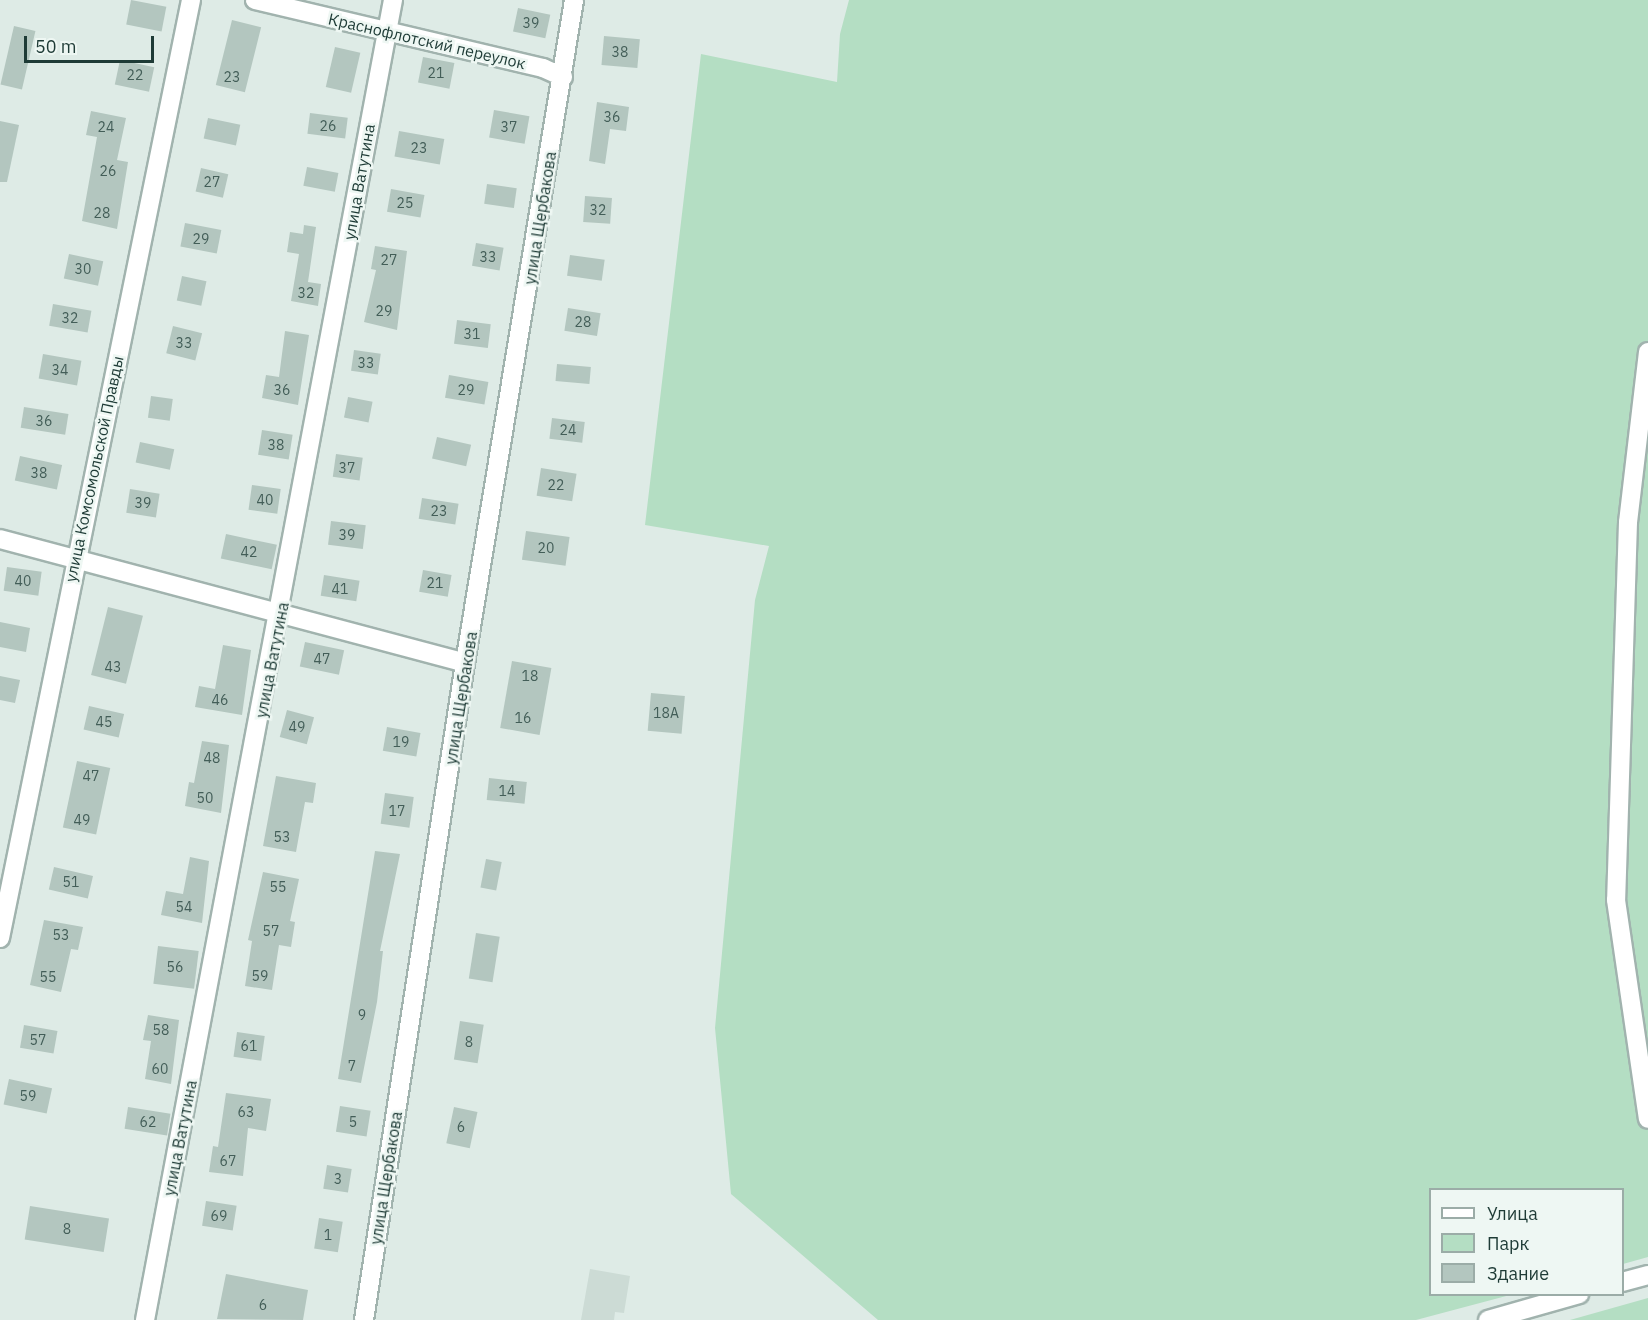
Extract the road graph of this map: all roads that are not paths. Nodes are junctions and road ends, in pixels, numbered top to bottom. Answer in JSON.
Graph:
{"nodes":[{"id":1,"x":190,"y":0,"type":"edge"},
{"id":2,"x":255,"y":0,"type":"edge"},
{"id":3,"x":393,"y":0,"type":"edge"},
{"id":4,"x":574,"y":0,"type":"edge"},
{"id":5,"x":387,"y":32,"type":"junction"},
{"id":6,"x":563,"y":76,"type":"junction"},
{"id":7,"x":1648,"y":352,"type":"edge"},
{"id":8,"x":0,"y":539,"type":"edge"},
{"id":9,"x":75,"y":558,"type":"junction"},
{"id":10,"x":281,"y":614,"type":"junction"},
{"id":11,"x":465,"y":663,"type":"junction"},
{"id":12,"x":0,"y":938,"type":"edge"},
{"id":13,"x":1648,"y":1119,"type":"edge"},
{"id":14,"x":1648,"y":1275,"type":"edge"},
{"id":15,"x":1624,"y":1282,"type":"edge"},
{"id":16,"x":1572,"y":1296,"type":"edge"},
{"id":17,"x":145,"y":1320,"type":"edge"},
{"id":18,"x":364,"y":1320,"type":"edge"},
{"id":19,"x":1488,"y":1320,"type":"edge"}],
"edges":[{"from":1,"to":9,"type":"street","name":"улица Комсомольской Правды"},
{"from":2,"to":5,"type":"street","name":"Краснофлотский переулок"},
{"from":3,"to":5,"type":"street","name":"улица Ватутина"},
{"from":4,"to":6,"type":"street","name":"улица Щербакова"},
{"from":5,"to":6,"type":"street","name":"Краснофлотский переулок"},
{"from":5,"to":10,"type":"street","name":"улица Ватутина"},
{"from":6,"to":11,"type":"street","name":"улица Щербакова"},
{"from":7,"to":13,"type":"street"},
{"from":8,"to":9,"type":"street"},
{"from":9,"to":10,"type":"street"},
{"from":9,"to":12,"type":"street","name":"улица Комсомольской Правды"},
{"from":10,"to":11,"type":"street"},
{"from":10,"to":17,"type":"street","name":"улица Ватутина"},
{"from":11,"to":18,"type":"street","name":"улица Щербакова"},
{"from":14,"to":15,"type":"street"},
{"from":16,"to":19,"type":"street"}]}
